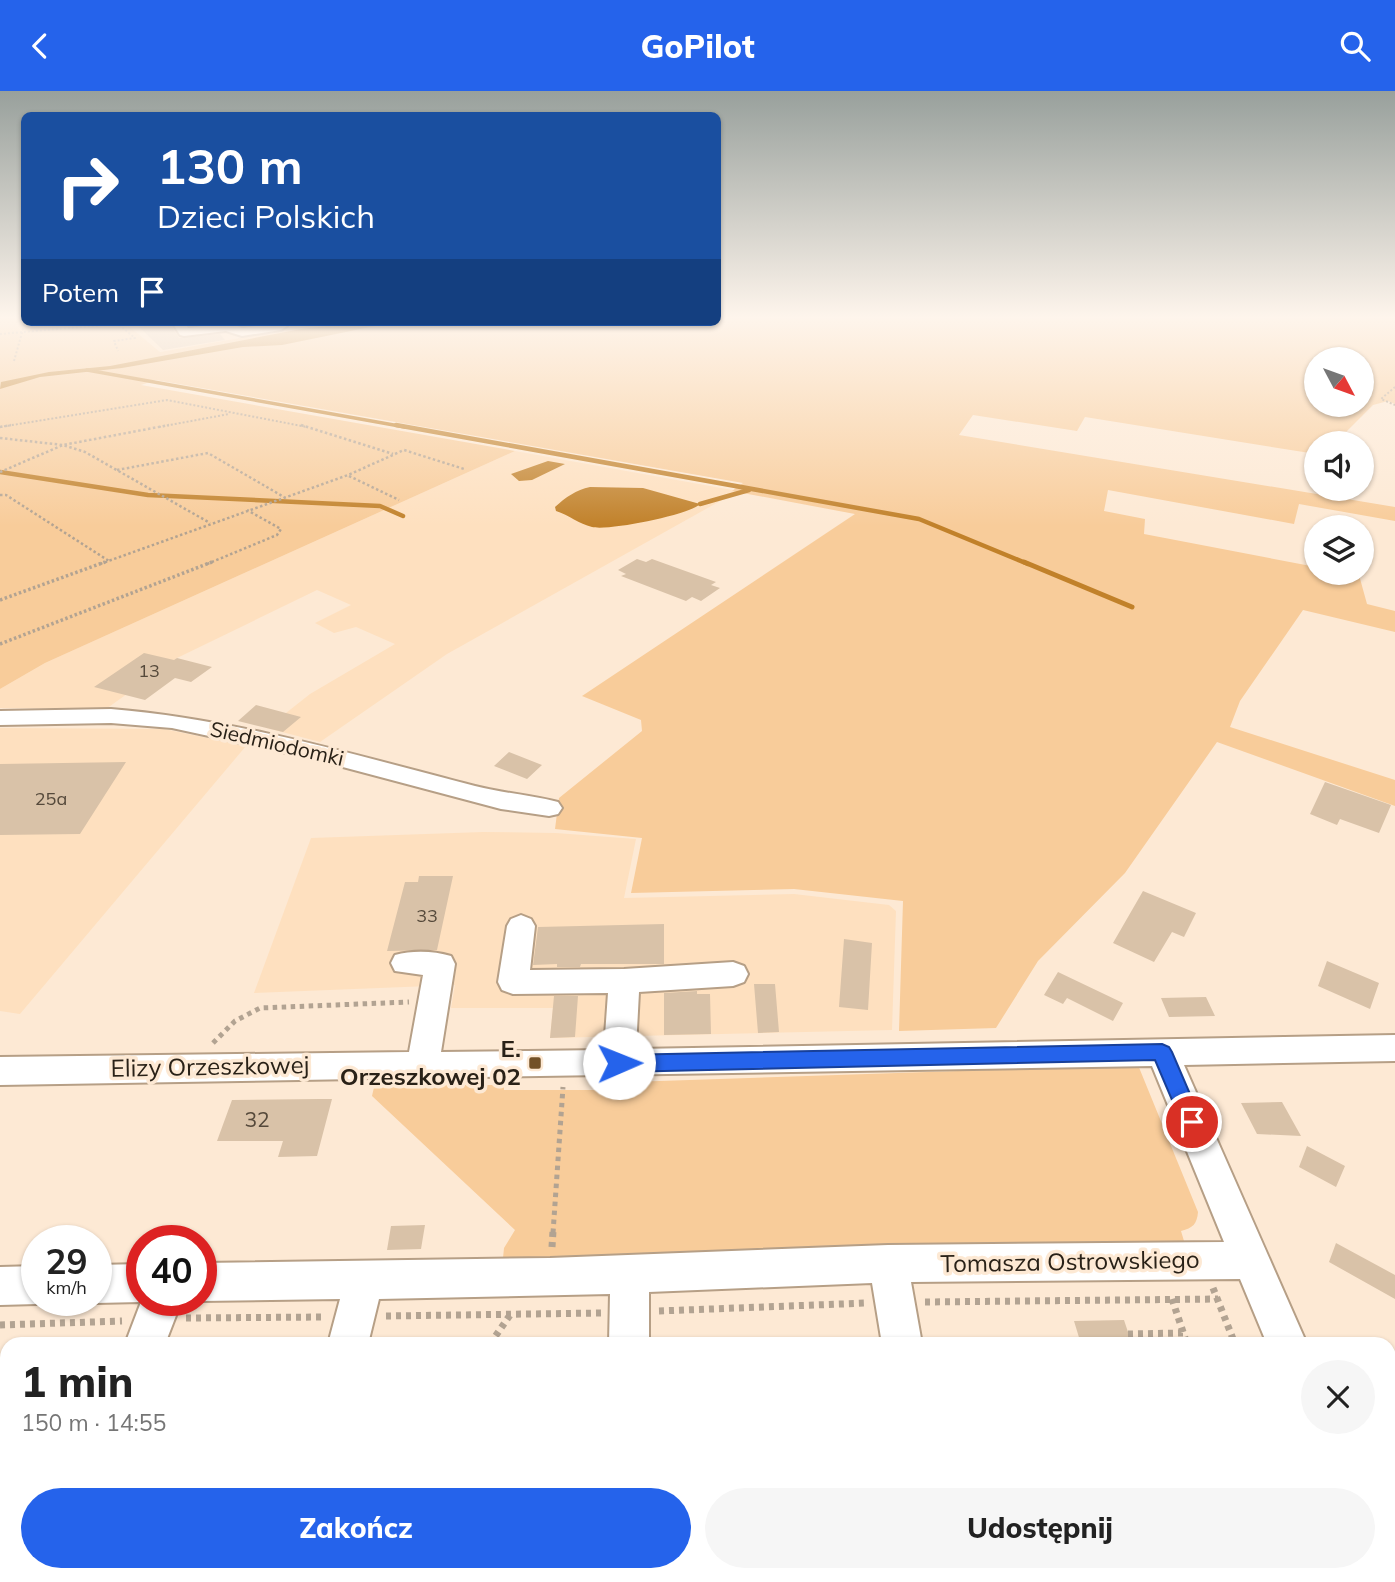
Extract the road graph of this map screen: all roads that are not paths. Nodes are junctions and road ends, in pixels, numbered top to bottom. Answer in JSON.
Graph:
{"nodes":[{"id":1,"x":0,"y":719,"type":"edge"},
{"id":2,"x":549,"y":808,"type":"dead end"},
{"id":3,"x":522,"y":926,"type":"dead end"},
{"id":4,"x":406,"y":963,"type":"dead end"},
{"id":5,"x":733,"y":974,"type":"dead end"},
{"id":6,"x":624,"y":981,"type":"junction"},
{"id":7,"x":1392,"y":1049,"type":"edge"},
{"id":8,"x":1162,"y":1052,"type":"junction"},
{"id":9,"x":619,"y":1063,"type":"junction"},
{"id":10,"x":423,"y":1064,"type":"junction"},
{"id":11,"x":0,"y":1071,"type":"edge"},
{"id":12,"x":1251,"y":1260,"type":"junction"},
{"id":13,"x":888,"y":1264,"type":"junction"},
{"id":14,"x":630,"y":1274,"type":"junction"},
{"id":15,"x":364,"y":1280,"type":"junction"},
{"id":16,"x":217,"y":1282,"type":"edge"},
{"id":17,"x":21,"y":1285,"type":"edge"},
{"id":18,"x":0,"y":1286,"type":"edge"},
{"id":19,"x":156,"y":1316,"type":"edge"},
{"id":20,"x":148,"y":1337,"type":"edge"},
{"id":21,"x":350,"y":1337,"type":"edge"},
{"id":22,"x":629,"y":1337,"type":"edge"},
{"id":23,"x":901,"y":1337,"type":"edge"},
{"id":24,"x":1284,"y":1337,"type":"edge"}],
"edges":[{"from":1,"to":2,"type":"street","name":"Siedmiodomki"},
{"from":3,"to":6,"type":"street"},
{"from":4,"to":10,"type":"street"},
{"from":5,"to":6,"type":"street"},
{"from":6,"to":9,"type":"street"},
{"from":7,"to":8,"type":"street","name":"Elizy Orzeszkowej"},
{"from":8,"to":9,"type":"street","name":"Elizy Orzeszkowej"},
{"from":8,"to":12,"type":"street"},
{"from":9,"to":10,"type":"street","name":"Elizy Orzeszkowej"},
{"from":10,"to":11,"type":"street","name":"Elizy Orzeszkowej"},
{"from":12,"to":13,"type":"street","name":"Tomasza Ostrowskiego"},
{"from":12,"to":24,"type":"street"},
{"from":13,"to":14,"type":"street","name":"Tomasza Ostrowskiego"},
{"from":13,"to":23,"type":"street"},
{"from":14,"to":15,"type":"street","name":"Tomasza Ostrowskiego"},
{"from":14,"to":22,"type":"street"},
{"from":15,"to":16,"type":"street","name":"Tomasza Ostrowskiego"},
{"from":15,"to":21,"type":"street"},
{"from":17,"to":18,"type":"street"},
{"from":19,"to":20,"type":"street"}]}
